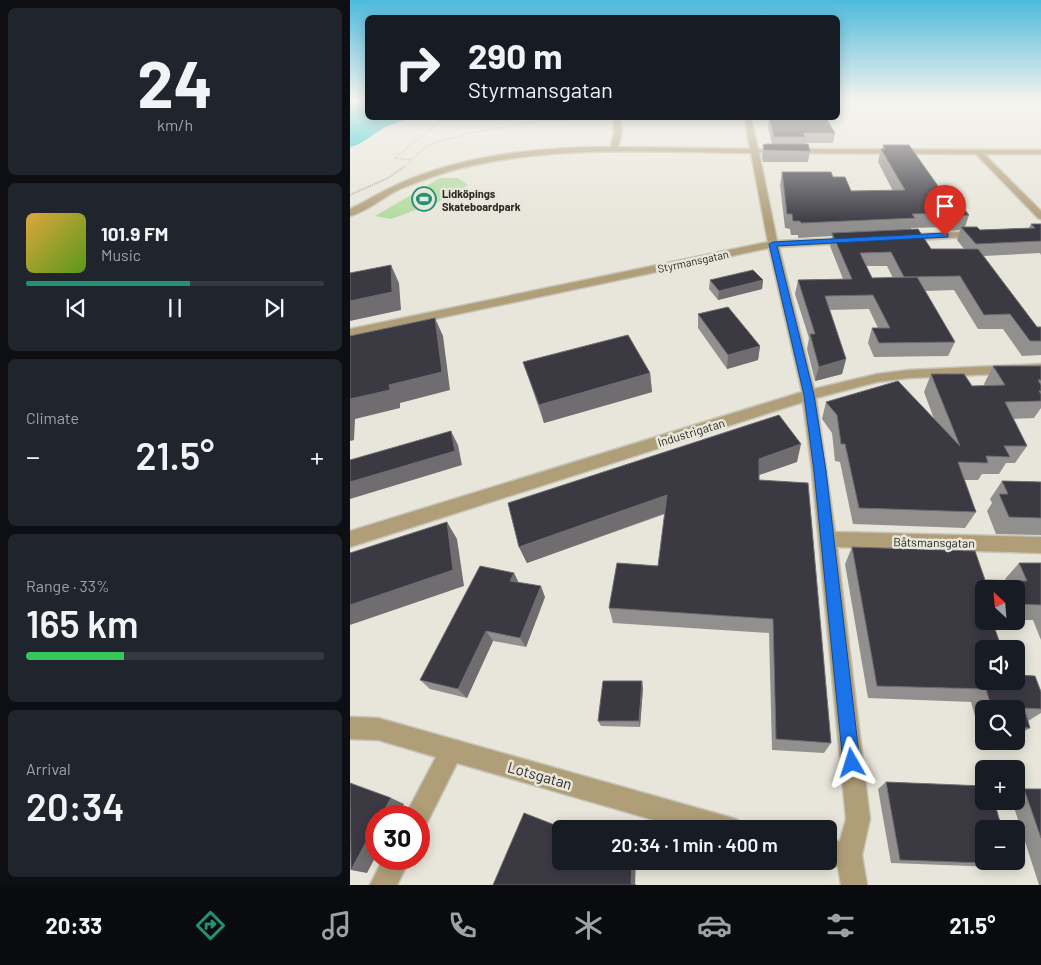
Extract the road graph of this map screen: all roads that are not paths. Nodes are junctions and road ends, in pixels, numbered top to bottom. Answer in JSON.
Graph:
{"nodes":[{"id":1,"x":616,"y":141,"type":"edge"},
{"id":2,"x":752,"y":141,"type":"edge"},
{"id":3,"x":614,"y":150,"type":"junction"},
{"id":4,"x":754,"y":151,"type":"junction"},
{"id":5,"x":773,"y":151,"type":"edge"},
{"id":6,"x":783,"y":152,"type":"edge"},
{"id":7,"x":978,"y":152,"type":"junction"},
{"id":8,"x":1041,"y":152,"type":"edge"},
{"id":9,"x":350,"y":213,"type":"edge"},
{"id":10,"x":1041,"y":216,"type":"edge"},
{"id":11,"x":991,"y":233,"type":"edge"},
{"id":12,"x":892,"y":238,"type":"edge"},
{"id":13,"x":862,"y":240,"type":"edge"},
{"id":14,"x":773,"y":244,"type":"junction"},
{"id":15,"x":350,"y":333,"type":"edge"},
{"id":16,"x":1041,"y":368,"type":"edge"},
{"id":17,"x":809,"y":395,"type":"junction"},
{"id":18,"x":350,"y":539,"type":"edge"},
{"id":19,"x":828,"y":540,"type":"junction"},
{"id":20,"x":1041,"y":545,"type":"edge"},
{"id":21,"x":350,"y":728,"type":"edge"},
{"id":22,"x":452,"y":749,"type":"junction"},
{"id":23,"x":422,"y":805,"type":"edge"},
{"id":24,"x":698,"y":820,"type":"edge"},
{"id":25,"x":839,"y":854,"type":"edge"},
{"id":26,"x":391,"y":870,"type":"edge"},
{"id":27,"x":383,"y":885,"type":"edge"},
{"id":28,"x":854,"y":885,"type":"edge"}],
"edges":[{"from":1,"to":3,"type":"street"},
{"from":2,"to":4,"type":"street"},
{"from":3,"to":4,"type":"street"},
{"from":3,"to":9,"type":"street"},
{"from":4,"to":5,"type":"street"},
{"from":4,"to":14,"type":"street"},
{"from":6,"to":7,"type":"street"},
{"from":7,"to":8,"type":"street"},
{"from":7,"to":10,"type":"street"},
{"from":11,"to":12,"type":"street"},
{"from":13,"to":14,"type":"street","name":"Styrmansgatan"},
{"from":14,"to":15,"type":"street","name":"Styrmansgatan"},
{"from":14,"to":17,"type":"street"},
{"from":16,"to":17,"type":"street","name":"Industrigatan"},
{"from":17,"to":18,"type":"street","name":"Industrigatan"},
{"from":17,"to":19,"type":"street"},
{"from":19,"to":20,"type":"street","name":"Båtsmansgatan"},
{"from":19,"to":25,"type":"street"},
{"from":21,"to":22,"type":"street","name":"Lotsgatan"},
{"from":22,"to":23,"type":"street"},
{"from":22,"to":24,"type":"street","name":"Lotsgatan"},
{"from":25,"to":28,"type":"street"},
{"from":26,"to":27,"type":"street"}]}
